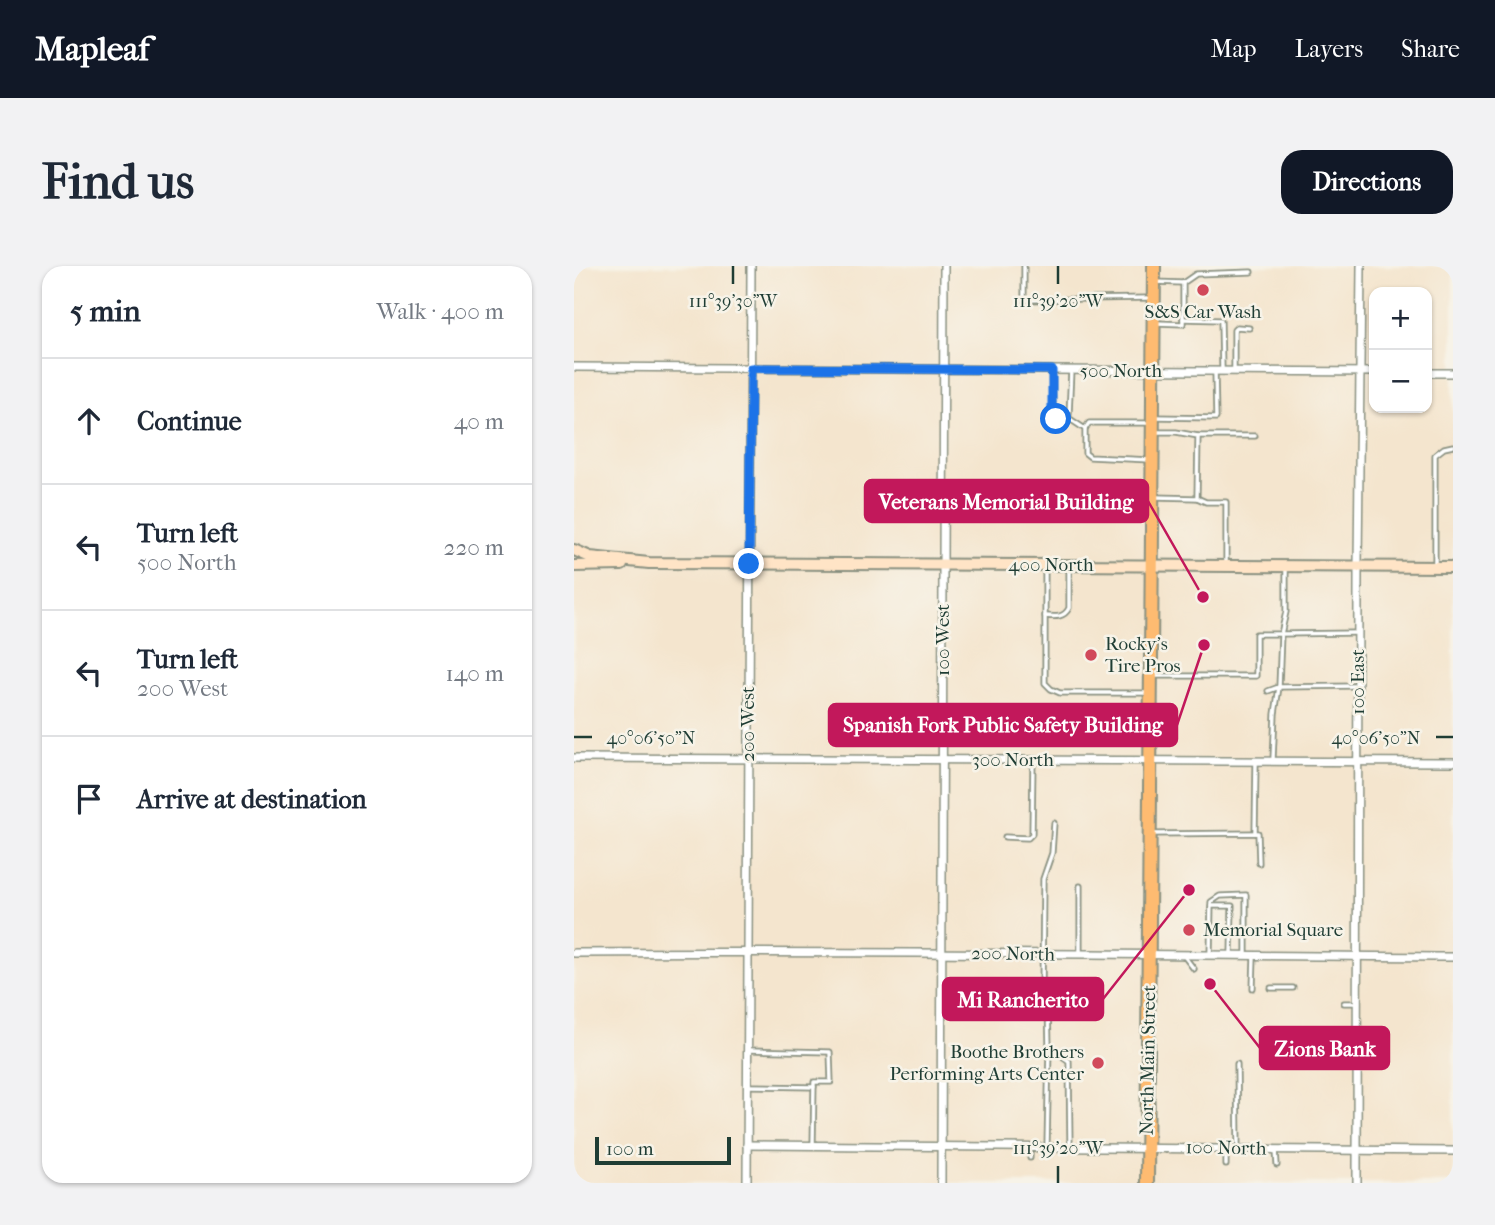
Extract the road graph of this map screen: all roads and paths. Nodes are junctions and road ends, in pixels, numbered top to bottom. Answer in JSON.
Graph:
{"nodes":[{"id":1,"x":751,"y":266,"type":"edge"},
{"id":2,"x":944,"y":266,"type":"edge"},
{"id":3,"x":1024,"y":266,"type":"edge"},
{"id":4,"x":1154,"y":266,"type":"edge"},
{"id":5,"x":1361,"y":266,"type":"edge"},
{"id":6,"x":1251,"y":272,"type":"dead end"},
{"id":7,"x":1153,"y":282,"type":"junction"},
{"id":8,"x":1183,"y":282,"type":"junction"},
{"id":9,"x":1153,"y":298,"type":"junction"},
{"id":10,"x":1183,"y":320,"type":"junction"},
{"id":11,"x":1153,"y":323,"type":"junction"},
{"id":12,"x":1249,"y":328,"type":"dead end"},
{"id":13,"x":574,"y":367,"type":"edge"},
{"id":14,"x":751,"y":368,"type":"junction"},
{"id":15,"x":944,"y":369,"type":"junction"},
{"id":16,"x":1052,"y":370,"type":"junction"},
{"id":17,"x":1071,"y":370,"type":"junction"},
{"id":18,"x":1154,"y":371,"type":"junction"},
{"id":19,"x":1219,"y":371,"type":"junction"},
{"id":20,"x":1234,"y":371,"type":"junction"},
{"id":21,"x":1360,"y":372,"type":"junction"},
{"id":22,"x":1369,"y":372,"type":"edge"},
{"id":23,"x":1432,"y":373,"type":"edge"},
{"id":24,"x":1453,"y":373,"type":"edge"},
{"id":25,"x":1067,"y":417,"type":"junction"},
{"id":26,"x":1153,"y":424,"type":"junction"},
{"id":27,"x":1085,"y":429,"type":"junction"},
{"id":28,"x":1198,"y":436,"type":"junction"},
{"id":29,"x":1255,"y":436,"type":"dead end"},
{"id":30,"x":1453,"y":446,"type":"edge"},
{"id":31,"x":1153,"y":460,"type":"junction"},
{"id":32,"x":1153,"y":497,"type":"junction"},
{"id":33,"x":1197,"y":498,"type":"junction"},
{"id":34,"x":574,"y":550,"type":"edge"},
{"id":35,"x":649,"y":563,"type":"junction"},
{"id":36,"x":749,"y":564,"type":"junction"},
{"id":37,"x":943,"y":565,"type":"junction"},
{"id":38,"x":1045,"y":565,"type":"junction"},
{"id":39,"x":1069,"y":565,"type":"junction"},
{"id":40,"x":574,"y":566,"type":"edge"},
{"id":41,"x":1152,"y":566,"type":"junction"},
{"id":42,"x":1226,"y":566,"type":"junction"},
{"id":43,"x":1286,"y":566,"type":"junction"},
{"id":44,"x":1358,"y":567,"type":"junction"},
{"id":45,"x":1435,"y":567,"type":"junction"},
{"id":46,"x":1453,"y":567,"type":"edge"},
{"id":47,"x":1045,"y":616,"type":"junction"},
{"id":48,"x":1358,"y":633,"type":"junction"},
{"id":49,"x":1281,"y":634,"type":"junction"},
{"id":50,"x":1151,"y":676,"type":"junction"},
{"id":51,"x":1358,"y":686,"type":"junction"},
{"id":52,"x":1279,"y":687,"type":"junction"},
{"id":53,"x":1268,"y":691,"type":"dead end"},
{"id":54,"x":1150,"y":693,"type":"junction"},
{"id":55,"x":574,"y":758,"type":"edge"},
{"id":56,"x":748,"y":759,"type":"junction"},
{"id":57,"x":943,"y":760,"type":"junction"},
{"id":58,"x":1033,"y":760,"type":"junction"},
{"id":59,"x":1149,"y":761,"type":"junction"},
{"id":60,"x":1256,"y":761,"type":"junction"},
{"id":61,"x":1273,"y":761,"type":"junction"},
{"id":62,"x":1359,"y":762,"type":"junction"},
{"id":63,"x":1453,"y":762,"type":"edge"},
{"id":64,"x":1054,"y":823,"type":"dead end"},
{"id":65,"x":1255,"y":833,"type":"junction"},
{"id":66,"x":1149,"y":834,"type":"junction"},
{"id":67,"x":1005,"y":837,"type":"dead end"},
{"id":68,"x":1259,"y":863,"type":"dead end"},
{"id":69,"x":1080,"y":886,"type":"dead end"},
{"id":70,"x":1211,"y":906,"type":"junction"},
{"id":71,"x":748,"y":952,"type":"junction"},
{"id":72,"x":941,"y":952,"type":"junction"},
{"id":73,"x":574,"y":953,"type":"edge"},
{"id":74,"x":1042,"y":955,"type":"junction"},
{"id":75,"x":1080,"y":956,"type":"junction"},
{"id":76,"x":1149,"y":956,"type":"junction"},
{"id":77,"x":1184,"y":956,"type":"junction"},
{"id":78,"x":1210,"y":956,"type":"junction"},
{"id":79,"x":1231,"y":956,"type":"junction"},
{"id":80,"x":1250,"y":956,"type":"junction"},
{"id":81,"x":1358,"y":956,"type":"junction"},
{"id":82,"x":1453,"y":957,"type":"edge"},
{"id":83,"x":1194,"y":969,"type":"dead end"},
{"id":84,"x":1253,"y":988,"type":"dead end"},
{"id":85,"x":1271,"y":988,"type":"dead end"},
{"id":86,"x":1293,"y":988,"type":"dead end"},
{"id":87,"x":1344,"y":1003,"type":"dead end"},
{"id":88,"x":1358,"y":1003,"type":"junction"},
{"id":89,"x":989,"y":1004,"type":"dead end"},
{"id":90,"x":1048,"y":1005,"type":"junction"},
{"id":91,"x":1049,"y":1046,"type":"junction"},
{"id":92,"x":748,"y":1049,"type":"junction"},
{"id":93,"x":1237,"y":1064,"type":"dead end"},
{"id":94,"x":748,"y":1086,"type":"junction"},
{"id":95,"x":814,"y":1087,"type":"junction"},
{"id":96,"x":747,"y":1145,"type":"junction"},
{"id":97,"x":813,"y":1145,"type":"junction"},
{"id":98,"x":941,"y":1146,"type":"junction"},
{"id":99,"x":1147,"y":1147,"type":"junction"},
{"id":100,"x":1030,"y":1148,"type":"junction"},
{"id":101,"x":1047,"y":1148,"type":"junction"},
{"id":102,"x":1059,"y":1148,"type":"junction"},
{"id":103,"x":1070,"y":1148,"type":"junction"},
{"id":104,"x":1226,"y":1148,"type":"junction"},
{"id":105,"x":1238,"y":1149,"type":"junction"},
{"id":106,"x":1276,"y":1149,"type":"junction"},
{"id":107,"x":1356,"y":1149,"type":"junction"},
{"id":108,"x":1453,"y":1151,"type":"edge"},
{"id":109,"x":1030,"y":1158,"type":"dead end"},
{"id":110,"x":1059,"y":1158,"type":"dead end"},
{"id":111,"x":1226,"y":1165,"type":"dead end"},
{"id":112,"x":1277,"y":1165,"type":"dead end"},
{"id":113,"x":747,"y":1183,"type":"edge"},
{"id":114,"x":941,"y":1183,"type":"edge"},
{"id":115,"x":1147,"y":1183,"type":"edge"},
{"id":116,"x":1356,"y":1183,"type":"edge"}],
"edges":[{"from":1,"to":14,"type":"street","name":"200 West"},
{"from":2,"to":15,"type":"street","name":"100 West"},
{"from":3,"to":9,"type":"lane"},
{"from":4,"to":7,"type":"main road","name":"North Main Street"},
{"from":5,"to":21,"type":"street","name":"100 East"},
{"from":6,"to":8,"type":"lane"},
{"from":7,"to":8,"type":"lane"},
{"from":7,"to":9,"type":"main road","name":"North Main Street"},
{"from":8,"to":10,"type":"lane"},
{"from":9,"to":11,"type":"main road","name":"North Main Street"},
{"from":10,"to":11,"type":"lane"},
{"from":10,"to":19,"type":"lane"},
{"from":11,"to":18,"type":"main road","name":"North Main Street"},
{"from":12,"to":20,"type":"lane"},
{"from":13,"to":14,"type":"street","name":"500 North"},
{"from":14,"to":15,"type":"street","name":"500 North"},
{"from":14,"to":36,"type":"street","name":"200 West"},
{"from":15,"to":16,"type":"street","name":"500 North"},
{"from":15,"to":37,"type":"street","name":"100 West"},
{"from":16,"to":17,"type":"street","name":"500 North"},
{"from":16,"to":25,"type":"lane"},
{"from":17,"to":18,"type":"street","name":"500 North"},
{"from":17,"to":25,"type":"lane"},
{"from":18,"to":19,"type":"street","name":"500 North"},
{"from":18,"to":26,"type":"main road","name":"North Main Street"},
{"from":19,"to":20,"type":"street","name":"500 North"},
{"from":19,"to":26,"type":"lane"},
{"from":20,"to":21,"type":"street","name":"500 North"},
{"from":21,"to":22,"type":"street","name":"500 North"},
{"from":21,"to":44,"type":"street","name":"100 East"},
{"from":23,"to":24,"type":"street"},
{"from":25,"to":27,"type":"lane"},
{"from":26,"to":27,"type":"lane"},
{"from":26,"to":28,"type":"lane"},
{"from":26,"to":31,"type":"main road","name":"North Main Street"},
{"from":27,"to":31,"type":"lane"},
{"from":28,"to":29,"type":"lane"},
{"from":28,"to":33,"type":"lane"},
{"from":30,"to":45,"type":"lane"},
{"from":31,"to":32,"type":"main road","name":"North Main Street"},
{"from":32,"to":33,"type":"lane"},
{"from":32,"to":41,"type":"main road","name":"North Main Street"},
{"from":33,"to":42,"type":"lane"},
{"from":34,"to":35,"type":"main road","name":"400 North"},
{"from":35,"to":36,"type":"main road","name":"400 North"},
{"from":35,"to":40,"type":"main road","name":"400 North"},
{"from":36,"to":37,"type":"main road","name":"400 North"},
{"from":36,"to":56,"type":"street","name":"200 West"},
{"from":37,"to":38,"type":"main road","name":"400 North"},
{"from":37,"to":57,"type":"street","name":"100 West"},
{"from":38,"to":39,"type":"main road","name":"400 North"},
{"from":38,"to":47,"type":"lane"},
{"from":39,"to":41,"type":"main road","name":"400 North"},
{"from":39,"to":47,"type":"lane"},
{"from":41,"to":42,"type":"main road","name":"400 North"},
{"from":41,"to":50,"type":"main road","name":"North Main Street"},
{"from":42,"to":43,"type":"main road","name":"400 North"},
{"from":43,"to":44,"type":"main road","name":"400 North"},
{"from":43,"to":49,"type":"lane"},
{"from":44,"to":45,"type":"main road","name":"400 North"},
{"from":44,"to":48,"type":"street","name":"100 East"},
{"from":45,"to":46,"type":"main road","name":"400 North"},
{"from":47,"to":54,"type":"lane"},
{"from":48,"to":49,"type":"lane"},
{"from":48,"to":51,"type":"street","name":"100 East"},
{"from":49,"to":50,"type":"lane"},
{"from":49,"to":52,"type":"lane"},
{"from":50,"to":54,"type":"main road","name":"North Main Street"},
{"from":51,"to":52,"type":"lane"},
{"from":51,"to":62,"type":"street","name":"100 East"},
{"from":52,"to":53,"type":"lane"},
{"from":52,"to":61,"type":"lane"},
{"from":54,"to":59,"type":"main road","name":"North Main Street"},
{"from":55,"to":56,"type":"street","name":"300 North"},
{"from":56,"to":57,"type":"street","name":"300 North"},
{"from":56,"to":71,"type":"street","name":"200 West"},
{"from":57,"to":58,"type":"street","name":"300 North"},
{"from":57,"to":72,"type":"street","name":"100 West"},
{"from":58,"to":59,"type":"street","name":"300 North"},
{"from":58,"to":67,"type":"lane"},
{"from":59,"to":60,"type":"street","name":"300 North"},
{"from":59,"to":66,"type":"main road","name":"North Main Street"},
{"from":60,"to":61,"type":"street","name":"300 North"},
{"from":60,"to":65,"type":"lane"},
{"from":61,"to":62,"type":"street","name":"300 North"},
{"from":62,"to":63,"type":"street","name":"300 North"},
{"from":62,"to":81,"type":"street","name":"100 East"},
{"from":64,"to":74,"type":"lane"},
{"from":65,"to":66,"type":"lane"},
{"from":65,"to":68,"type":"lane"},
{"from":66,"to":76,"type":"main road","name":"North Main Street"},
{"from":69,"to":75,"type":"lane"},
{"from":70,"to":78,"type":"lane"},
{"from":70,"to":79,"type":"lane"},
{"from":70,"to":80,"type":"lane"},
{"from":71,"to":72,"type":"street","name":"200 North"},
{"from":71,"to":73,"type":"street","name":"200 North"},
{"from":71,"to":92,"type":"street","name":"200 West"},
{"from":72,"to":74,"type":"street","name":"200 North"},
{"from":72,"to":98,"type":"street","name":"100 West"},
{"from":74,"to":75,"type":"street","name":"200 North"},
{"from":74,"to":90,"type":"lane"},
{"from":75,"to":76,"type":"street","name":"200 North"},
{"from":76,"to":77,"type":"street","name":"200 North"},
{"from":76,"to":99,"type":"main road","name":"North Main Street"},
{"from":77,"to":78,"type":"street","name":"200 North"},
{"from":77,"to":83,"type":"lane"},
{"from":78,"to":79,"type":"street","name":"200 North"},
{"from":79,"to":80,"type":"street","name":"200 North"},
{"from":80,"to":81,"type":"street","name":"200 North"},
{"from":80,"to":84,"type":"lane"},
{"from":81,"to":82,"type":"street","name":"200 North"},
{"from":81,"to":88,"type":"street","name":"100 East"},
{"from":85,"to":86,"type":"lane"},
{"from":87,"to":88,"type":"lane"},
{"from":88,"to":107,"type":"street","name":"100 East"},
{"from":89,"to":90,"type":"lane"},
{"from":90,"to":91,"type":"lane"},
{"from":91,"to":101,"type":"lane"},
{"from":91,"to":103,"type":"lane"},
{"from":92,"to":94,"type":"street","name":"200 West"},
{"from":92,"to":95,"type":"lane"},
{"from":93,"to":105,"type":"lane"},
{"from":94,"to":95,"type":"lane"},
{"from":94,"to":96,"type":"street","name":"200 West"},
{"from":95,"to":97,"type":"lane"},
{"from":96,"to":97,"type":"street","name":"100 North"},
{"from":96,"to":113,"type":"street","name":"200 West"},
{"from":97,"to":98,"type":"street","name":"100 North"},
{"from":98,"to":100,"type":"street","name":"100 North"},
{"from":98,"to":114,"type":"street","name":"100 West"},
{"from":99,"to":103,"type":"street","name":"100 North"},
{"from":99,"to":104,"type":"street","name":"100 North"},
{"from":99,"to":115,"type":"main road","name":"North Main Street"},
{"from":100,"to":101,"type":"street","name":"100 North"},
{"from":100,"to":109,"type":"lane"},
{"from":101,"to":102,"type":"street","name":"100 North"},
{"from":102,"to":103,"type":"street","name":"100 North"},
{"from":102,"to":110,"type":"lane"},
{"from":104,"to":105,"type":"street","name":"100 North"},
{"from":104,"to":111,"type":"lane"},
{"from":105,"to":106,"type":"street","name":"100 North"},
{"from":106,"to":107,"type":"street","name":"100 North"},
{"from":106,"to":112,"type":"lane"},
{"from":107,"to":108,"type":"street","name":"100 North"},
{"from":107,"to":116,"type":"street","name":"100 East"}]}
